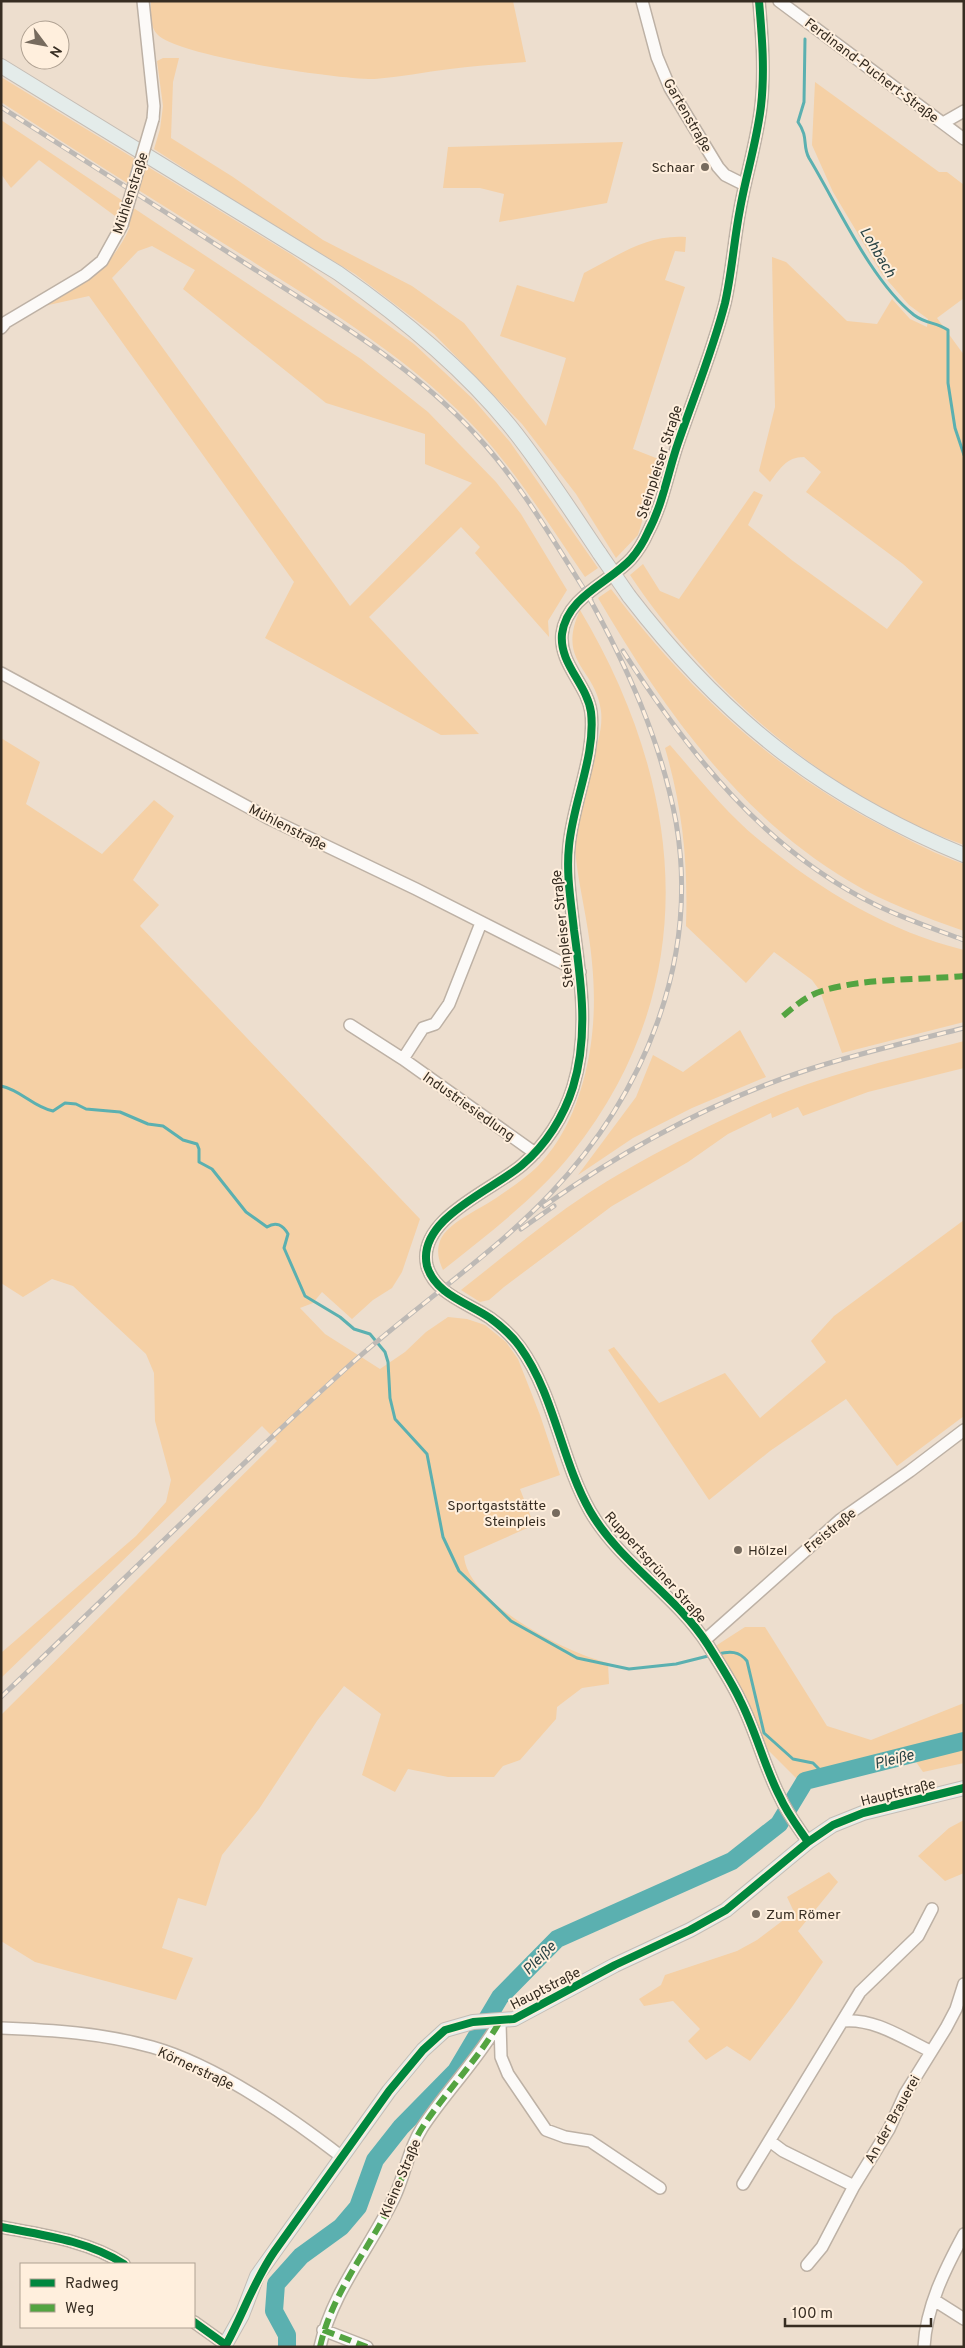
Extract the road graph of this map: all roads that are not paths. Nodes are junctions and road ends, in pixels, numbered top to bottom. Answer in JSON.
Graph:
{"nodes":[{"id":1,"x":143,"y":1,"type":"edge"},
{"id":2,"x":642,"y":1,"type":"edge"},
{"id":3,"x":759,"y":1,"type":"edge"},
{"id":4,"x":779,"y":1,"type":"edge"},
{"id":5,"x":1,"y":66,"type":"edge"},
{"id":6,"x":964,"y":111,"type":"edge"},
{"id":7,"x":943,"y":123,"type":"junction"},
{"id":8,"x":964,"y":139,"type":"edge"},
{"id":9,"x":745,"y":185,"type":"junction"},
{"id":10,"x":1,"y":328,"type":"edge"},
{"id":11,"x":1,"y":673,"type":"edge"},
{"id":12,"x":964,"y":854,"type":"edge"},
{"id":13,"x":481,"y":923,"type":"junction"},
{"id":14,"x":580,"y":972,"type":"junction"},
{"id":15,"x":350,"y":1026,"type":"dead end"},
{"id":16,"x":402,"y":1059,"type":"junction"},
{"id":17,"x":535,"y":1153,"type":"junction"},
{"id":18,"x":434,"y":1280,"type":"joint"},
{"id":19,"x":964,"y":1430,"type":"edge"},
{"id":20,"x":707,"y":1643,"type":"junction"},
{"id":21,"x":964,"y":1788,"type":"edge"},
{"id":22,"x":808,"y":1842,"type":"junction"},
{"id":23,"x":932,"y":1909,"type":"dead end"},
{"id":24,"x":964,"y":1984,"type":"edge"},
{"id":25,"x":497,"y":2021,"type":"junction"},
{"id":26,"x":843,"y":2021,"type":"junction"},
{"id":27,"x":1,"y":2028,"type":"edge"},
{"id":28,"x":930,"y":2051,"type":"junction"},
{"id":29,"x":771,"y":2142,"type":"junction"},
{"id":30,"x":342,"y":2156,"type":"junction"},
{"id":31,"x":743,"y":2184,"type":"dead end"},
{"id":32,"x":854,"y":2186,"type":"junction"},
{"id":33,"x":660,"y":2188,"type":"dead end"},
{"id":34,"x":1,"y":2227,"type":"edge"},
{"id":35,"x":964,"y":2234,"type":"edge"},
{"id":36,"x":122,"y":2263,"type":"edge"},
{"id":37,"x":806,"y":2265,"type":"dead end"},
{"id":38,"x":934,"y":2300,"type":"junction"},
{"id":39,"x":964,"y":2319,"type":"edge"},
{"id":40,"x":195,"y":2323,"type":"edge"},
{"id":41,"x":323,"y":2330,"type":"junction"},
{"id":42,"x":225,"y":2346,"type":"edge"},
{"id":43,"x":924,"y":2346,"type":"edge"},
{"id":44,"x":320,"y":2347,"type":"edge"},
{"id":45,"x":367,"y":2347,"type":"edge"}],
"edges":[{"from":1,"to":10,"type":"street","name":"Mühlenstraße","bridge":true},
{"from":2,"to":9,"type":"street","name":"Gartenstraße"},
{"from":3,"to":9,"type":"street","name":"Steinpleiser Straße"},
{"from":4,"to":7,"type":"street","name":"Ferdinand-Puchert-Straße"},
{"from":5,"to":12,"type":"main road","bridge":true},
{"from":6,"to":7,"type":"street"},
{"from":7,"to":8,"type":"street","name":"Ferdinand-Puchert-Straße"},
{"from":9,"to":14,"type":"street","name":"Steinpleiser Straße"},
{"from":11,"to":13,"type":"street","name":"Mühlenstraße"},
{"from":13,"to":14,"type":"street","name":"Mühlenstraße"},
{"from":13,"to":16,"type":"street"},
{"from":14,"to":17,"type":"street","name":"Steinpleiser Straße"},
{"from":15,"to":16,"type":"street","name":"Industriesiedlung"},
{"from":16,"to":17,"type":"street","name":"Industriesiedlung"},
{"from":17,"to":18,"type":"street","name":"Steinpleiser Straße"},
{"from":18,"to":20,"type":"street","name":"Ruppertsgrüner Straße"},
{"from":19,"to":20,"type":"street","name":"Freistraße"},
{"from":20,"to":22,"type":"street","name":"Ruppertsgrüner Straße"},
{"from":21,"to":22,"type":"main road","name":"Hauptstraße"},
{"from":22,"to":25,"type":"main road","name":"Hauptstraße"},
{"from":23,"to":26,"type":"street"},
{"from":24,"to":28,"type":"street","name":"An der Brauerei"},
{"from":25,"to":30,"type":"main road","name":"Hauptstraße"},
{"from":25,"to":33,"type":"street"},
{"from":25,"to":41,"type":"street","name":"Kleine Straße"},
{"from":26,"to":28,"type":"street"},
{"from":26,"to":29,"type":"street"},
{"from":27,"to":30,"type":"street","name":"Körnerstraße"},
{"from":28,"to":32,"type":"street","name":"An der Brauerei"},
{"from":29,"to":31,"type":"street"},
{"from":29,"to":32,"type":"street"},
{"from":30,"to":42,"type":"main road","name":"Hauptstraße"},
{"from":32,"to":37,"type":"street","name":"An der Brauerei"},
{"from":34,"to":36,"type":"street"},
{"from":35,"to":38,"type":"street"},
{"from":38,"to":39,"type":"street"},
{"from":38,"to":43,"type":"street"},
{"from":40,"to":42,"type":"street"},
{"from":41,"to":44,"type":"street","name":"Kleine Straße"},
{"from":41,"to":45,"type":"street"}]}
